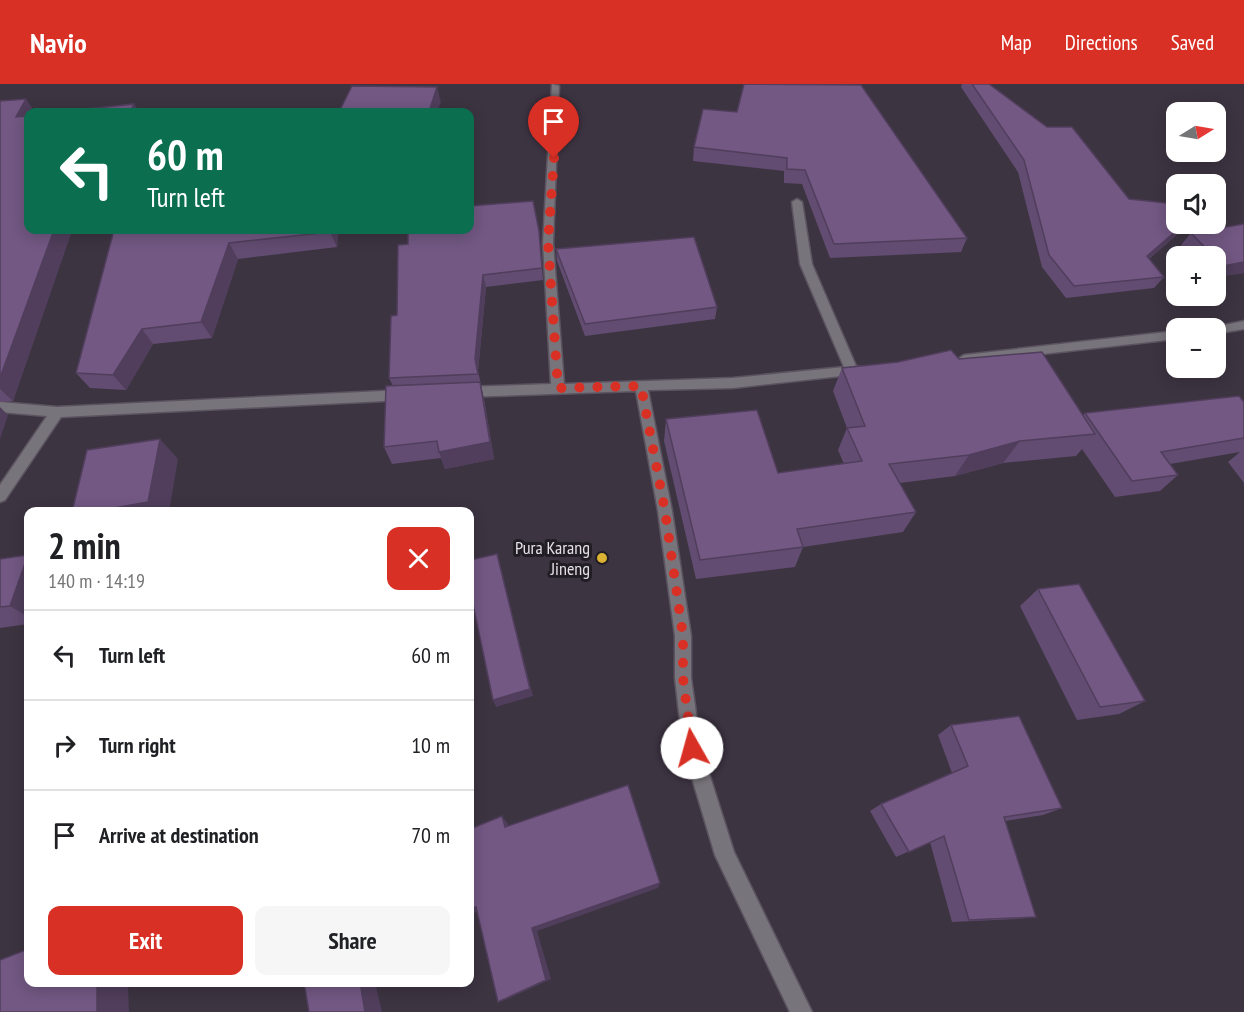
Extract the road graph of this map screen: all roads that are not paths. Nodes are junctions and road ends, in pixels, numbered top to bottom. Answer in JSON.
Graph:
{"nodes":[{"id":1,"x":555,"y":86,"type":"dead end"},
{"id":2,"x":797,"y":202,"type":"dead end"},
{"id":3,"x":1244,"y":325,"type":"edge"},
{"id":4,"x":1226,"y":328,"type":"edge"},
{"id":5,"x":1166,"y":336,"type":"edge"},
{"id":6,"x":945,"y":361,"type":"edge"},
{"id":7,"x":876,"y":368,"type":"edge"},
{"id":8,"x":852,"y":370,"type":"junction"},
{"id":9,"x":641,"y":386,"type":"junction"},
{"id":10,"x":558,"y":388,"type":"junction"},
{"id":11,"x":451,"y":393,"type":"edge"},
{"id":12,"x":415,"y":395,"type":"edge"},
{"id":13,"x":0,"y":407,"type":"edge"},
{"id":14,"x":57,"y":412,"type":"junction"},
{"id":15,"x":0,"y":496,"type":"edge"},
{"id":16,"x":801,"y":1012,"type":"edge"}],
"edges":[{"from":1,"to":10,"type":"street"},
{"from":2,"to":8,"type":"street"},
{"from":3,"to":4,"type":"street"},
{"from":5,"to":6,"type":"street"},
{"from":7,"to":8,"type":"street"},
{"from":8,"to":9,"type":"street"},
{"from":9,"to":10,"type":"street"},
{"from":9,"to":16,"type":"street"},
{"from":10,"to":11,"type":"street"},
{"from":12,"to":14,"type":"street"},
{"from":13,"to":14,"type":"street"},
{"from":14,"to":15,"type":"street"}]}
